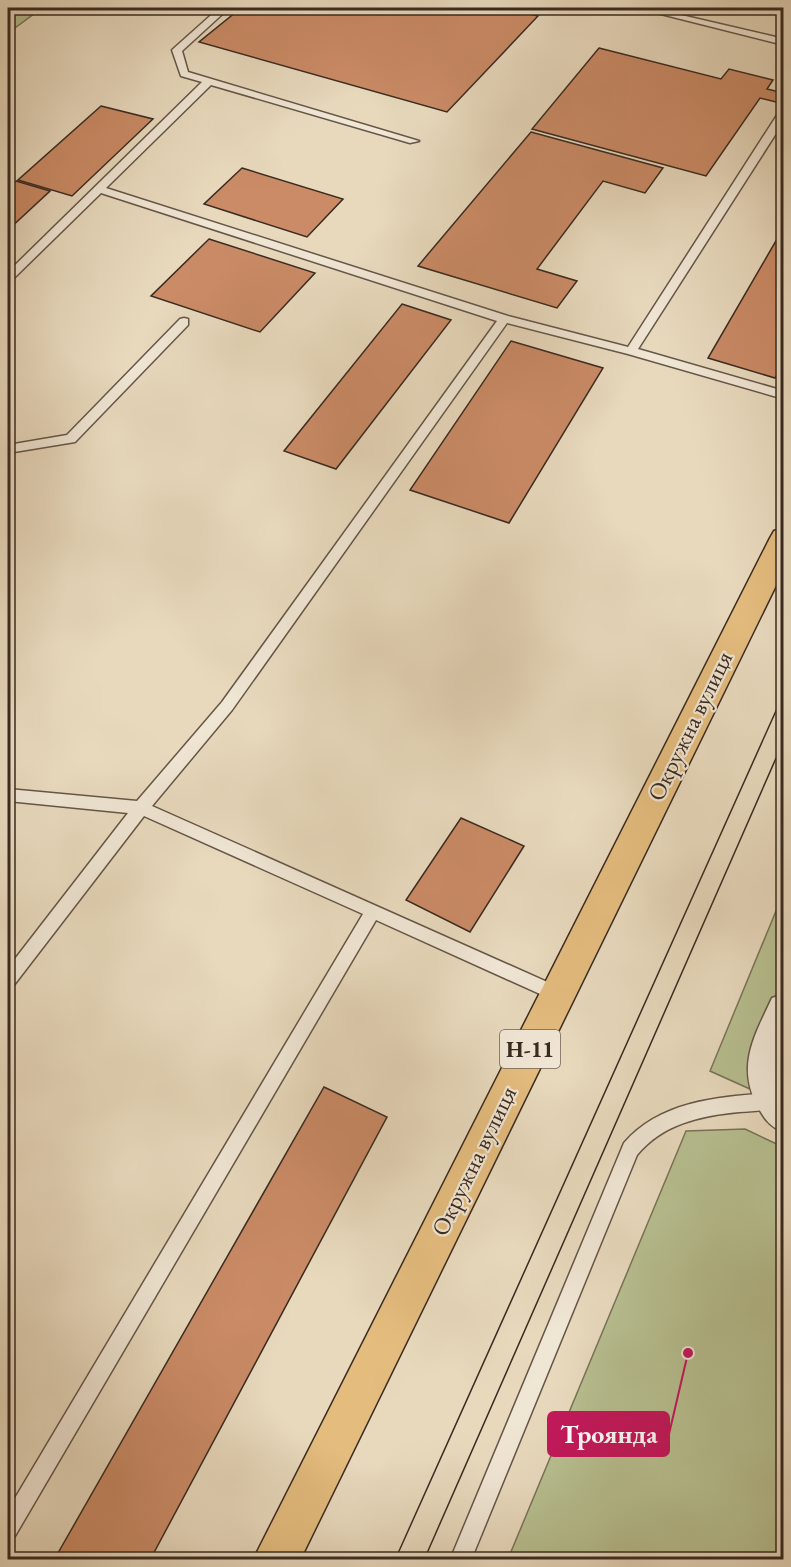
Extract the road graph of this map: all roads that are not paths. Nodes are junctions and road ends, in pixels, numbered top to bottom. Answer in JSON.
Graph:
{"nodes":[{"id":1,"x":224,"y":8,"type":"edge"},
{"id":2,"x":642,"y":8,"type":"edge"},
{"id":3,"x":783,"y":42,"type":"edge"},
{"id":4,"x":209,"y":81,"type":"junction"},
{"id":5,"x":783,"y":112,"type":"edge"},
{"id":6,"x":414,"y":141,"type":"dead end"},
{"id":7,"x":99,"y":189,"type":"junction"},
{"id":8,"x":8,"y":278,"type":"edge"},
{"id":9,"x":504,"y":319,"type":"junction"},
{"id":10,"x":184,"y":322,"type":"dead end"},
{"id":11,"x":630,"y":351,"type":"junction"},
{"id":12,"x":783,"y":395,"type":"edge"},
{"id":13,"x":8,"y":449,"type":"edge"},
{"id":14,"x":783,"y":538,"type":"edge"},
{"id":15,"x":8,"y":795,"type":"edge"},
{"id":16,"x":141,"y":808,"type":"junction"},
{"id":17,"x":373,"y":911,"type":"junction"},
{"id":18,"x":8,"y":980,"type":"edge"},
{"id":19,"x":557,"y":994,"type":"junction"},
{"id":20,"x":783,"y":1009,"type":"edge"},
{"id":21,"x":777,"y":1109,"type":"edge"},
{"id":22,"x":8,"y":1529,"type":"edge"},
{"id":23,"x":276,"y":1560,"type":"edge"},
{"id":24,"x":460,"y":1560,"type":"edge"}],
"edges":[{"from":1,"to":4,"type":"lane"},
{"from":2,"to":3,"type":"lane"},
{"from":4,"to":6,"type":"lane"},
{"from":4,"to":7,"type":"lane"},
{"from":5,"to":11,"type":"lane"},
{"from":7,"to":8,"type":"lane"},
{"from":7,"to":9,"type":"lane"},
{"from":9,"to":11,"type":"lane"},
{"from":9,"to":16,"type":"lane"},
{"from":10,"to":13,"type":"lane"},
{"from":11,"to":12,"type":"lane"},
{"from":14,"to":19,"type":"main road","name":"Окружна вулиця","number":"Н-11"},
{"from":15,"to":16,"type":"lane"},
{"from":16,"to":17,"type":"lane"},
{"from":16,"to":18,"type":"lane"},
{"from":17,"to":19,"type":"lane"},
{"from":17,"to":22,"type":"lane"},
{"from":19,"to":23,"type":"main road","name":"Окружна вулиця","number":"Н-11"},
{"from":20,"to":21,"type":"street"},
{"from":21,"to":24,"type":"lane"}]}
